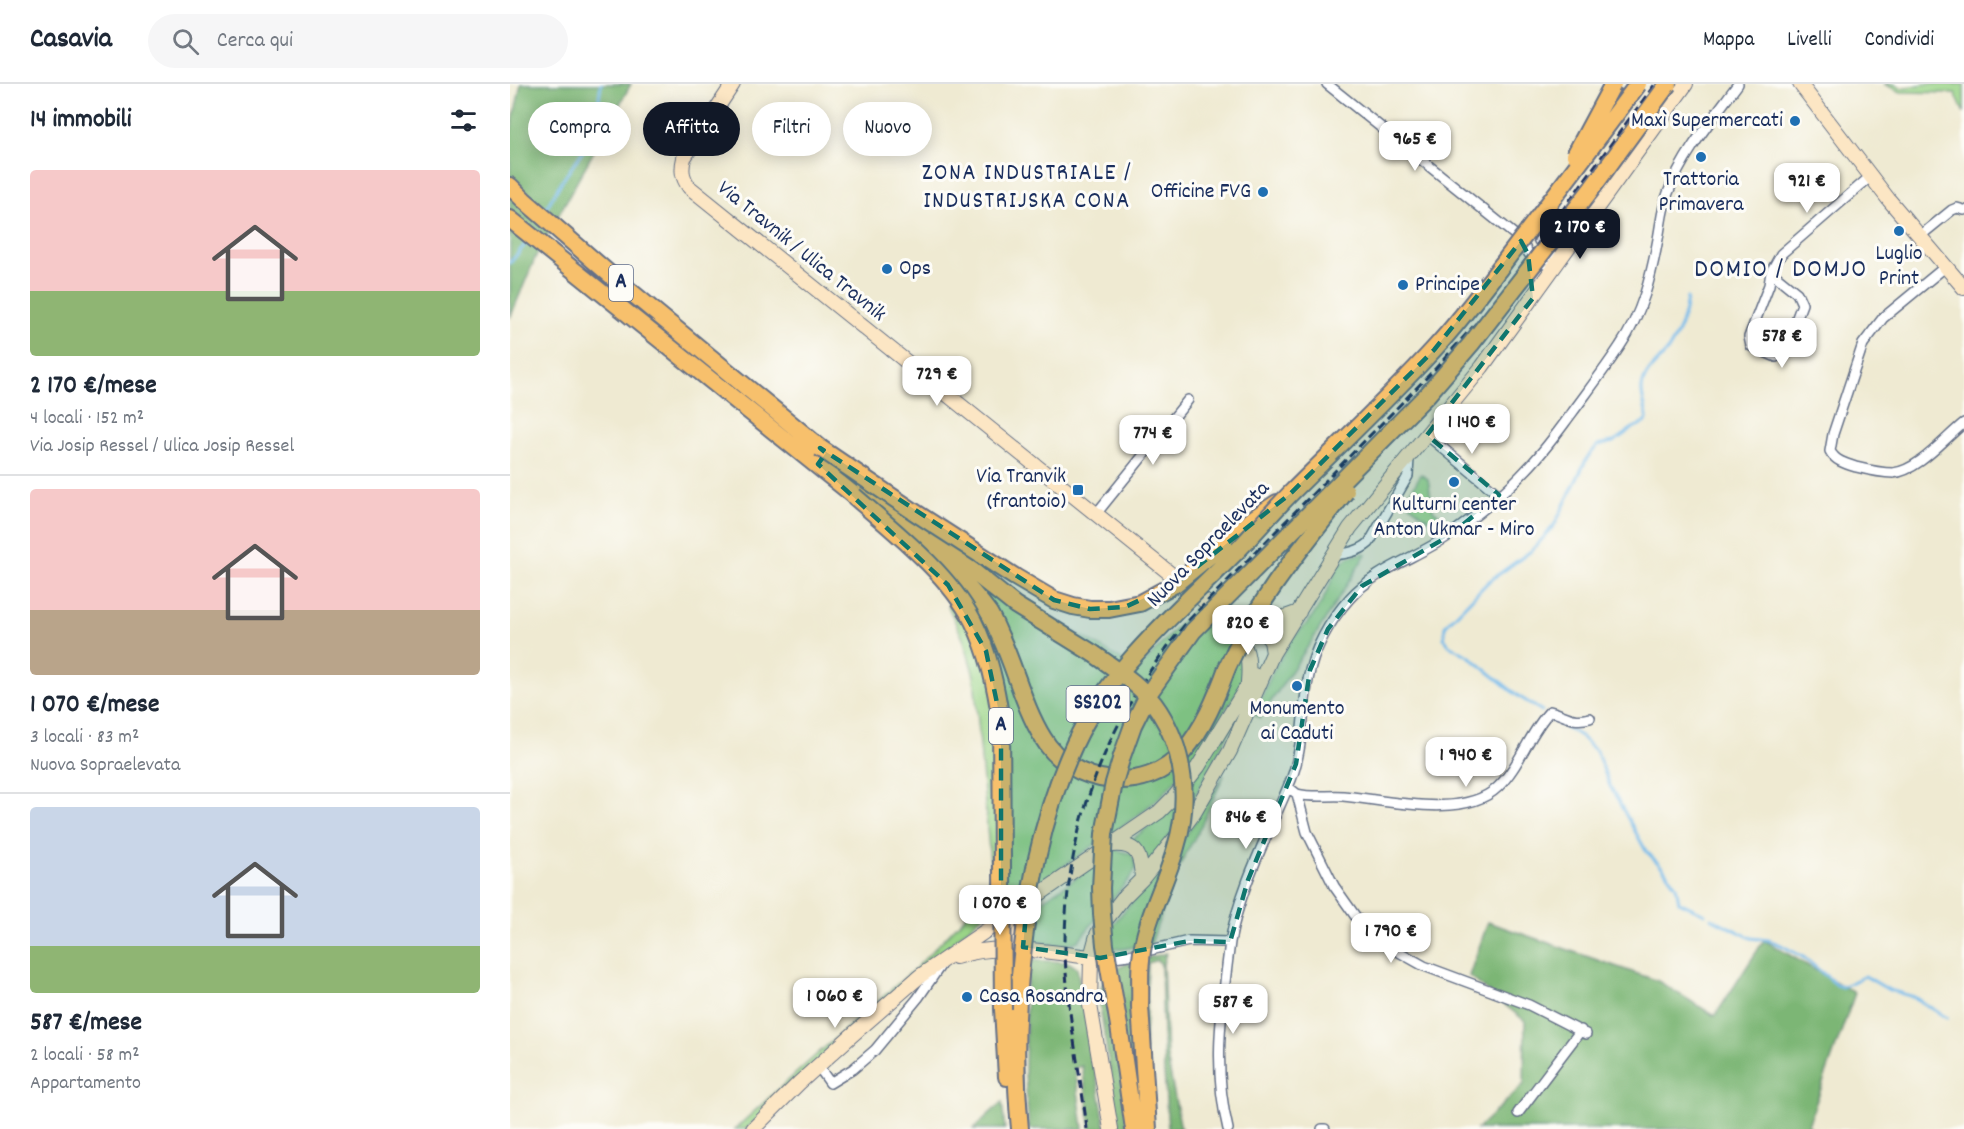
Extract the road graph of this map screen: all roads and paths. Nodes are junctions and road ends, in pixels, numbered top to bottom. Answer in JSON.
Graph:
{"nodes":[{"id":1,"x":733,"y":84,"type":"edge"},
{"id":2,"x":1327,"y":84,"type":"edge"},
{"id":3,"x":1612,"y":84,"type":"edge"},
{"id":4,"x":1638,"y":84,"type":"edge"},
{"id":5,"x":1668,"y":84,"type":"edge"},
{"id":6,"x":1686,"y":84,"type":"edge"},
{"id":7,"x":1738,"y":84,"type":"edge"},
{"id":8,"x":1800,"y":84,"type":"edge"},
{"id":9,"x":1871,"y":177,"type":"junction"},
{"id":10,"x":510,"y":186,"type":"edge"},
{"id":11,"x":1964,"y":210,"type":"edge"},
{"id":12,"x":510,"y":219,"type":"edge"},
{"id":13,"x":1578,"y":235,"type":"junction"},
{"id":14,"x":1920,"y":236,"type":"junction"},
{"id":15,"x":1520,"y":239,"type":"junction"},
{"id":16,"x":1539,"y":241,"type":"junction"},
{"id":17,"x":1528,"y":254,"type":"junction"},
{"id":18,"x":1556,"y":267,"type":"junction"},
{"id":19,"x":1945,"y":267,"type":"junction"},
{"id":20,"x":1770,"y":272,"type":"junction"},
{"id":21,"x":1964,"y":288,"type":"edge"},
{"id":22,"x":1533,"y":298,"type":"junction"},
{"id":23,"x":1459,"y":321,"type":"junction"},
{"id":24,"x":1428,"y":394,"type":"junction"},
{"id":25,"x":1188,"y":400,"type":"dead end"},
{"id":26,"x":1964,"y":423,"type":"edge"},
{"id":27,"x":1427,"y":435,"type":"junction"},
{"id":28,"x":820,"y":448,"type":"junction"},
{"id":29,"x":1408,"y":458,"type":"junction"},
{"id":30,"x":1290,"y":494,"type":"junction"},
{"id":31,"x":1500,"y":495,"type":"junction"},
{"id":32,"x":854,"y":496,"type":"junction"},
{"id":33,"x":1096,"y":514,"type":"junction"},
{"id":34,"x":1332,"y":555,"type":"junction"},
{"id":35,"x":1299,"y":612,"type":"junction"},
{"id":36,"x":1223,"y":616,"type":"junction"},
{"id":37,"x":1257,"y":624,"type":"junction"},
{"id":38,"x":1248,"y":651,"type":"junction"},
{"id":39,"x":1273,"y":653,"type":"junction"},
{"id":40,"x":1248,"y":682,"type":"junction"},
{"id":41,"x":1590,"y":718,"type":"dead end"},
{"id":42,"x":1288,"y":787,"type":"junction"},
{"id":43,"x":1297,"y":794,"type":"junction"},
{"id":44,"x":1112,"y":845,"type":"junction"},
{"id":45,"x":1142,"y":879,"type":"junction"},
{"id":46,"x":1017,"y":909,"type":"junction"},
{"id":47,"x":1230,"y":942,"type":"junction"},
{"id":48,"x":1026,"y":950,"type":"junction"},
{"id":49,"x":1091,"y":957,"type":"junction"},
{"id":50,"x":943,"y":961,"type":"junction"},
{"id":51,"x":818,"y":1066,"type":"junction"},
{"id":52,"x":1518,"y":1113,"type":"dead end"},
{"id":53,"x":753,"y":1129,"type":"edge"},
{"id":54,"x":1012,"y":1129,"type":"edge"},
{"id":55,"x":1020,"y":1129,"type":"edge"},
{"id":56,"x":1112,"y":1129,"type":"edge"},
{"id":57,"x":1134,"y":1129,"type":"edge"},
{"id":58,"x":1148,"y":1129,"type":"edge"},
{"id":59,"x":1228,"y":1129,"type":"edge"}],
"edges":[{"from":1,"to":33,"type":"main road","name":"Via Travnik / Ulica Travnik"},
{"from":2,"to":15,"type":"street"},
{"from":3,"to":23,"type":"highway","bridge":true},
{"from":4,"to":23,"type":"highway","name":"Nuova Sopraelevata","number":"SS202","bridge":true},
{"from":5,"to":24,"type":"highway","number":"SS202","bridge":true},
{"from":6,"to":13,"type":"main road"},
{"from":7,"to":31,"type":"street"},
{"from":8,"to":9,"type":"main road"},
{"from":9,"to":14,"type":"main road"},
{"from":9,"to":20,"type":"street"},
{"from":10,"to":28,"type":"highway","number":"A"},
{"from":11,"to":14,"type":"street"},
{"from":12,"to":32,"type":"highway","number":"A"},
{"from":13,"to":16,"type":"street"},
{"from":13,"to":18,"type":"main road"},
{"from":14,"to":19,"type":"main road"},
{"from":15,"to":16,"type":"street"},
{"from":15,"to":17,"type":"street"},
{"from":16,"to":18,"type":"street"},
{"from":17,"to":18,"type":"street"},
{"from":17,"to":22,"type":"street"},
{"from":18,"to":22,"type":"main road"},
{"from":19,"to":21,"type":"main road"},
{"from":19,"to":26,"type":"street"},
{"from":20,"to":20,"type":"street"},
{"from":22,"to":27,"type":"main road"},
{"from":23,"to":30,"type":"highway","name":"Nuova Sopraelevata","number":"SS202","bridge":true},
{"from":24,"to":32,"type":"highway","number":"A","bridge":true},
{"from":24,"to":57,"type":"highway","number":"SS202","bridge":true},
{"from":25,"to":33,"type":"street"},
{"from":27,"to":29,"type":"main road"},
{"from":27,"to":31,"type":"street"},
{"from":28,"to":30,"type":"highway","number":"A","bridge":true},
{"from":28,"to":58,"type":"highway","number":"A","bridge":true},
{"from":29,"to":34,"type":"main road"},
{"from":29,"to":34,"type":"street"},
{"from":30,"to":55,"type":"highway","name":"Nuova Sopraelevata","number":"SS202","bridge":true},
{"from":31,"to":42,"type":"street"},
{"from":32,"to":54,"type":"highway","number":"A","bridge":true},
{"from":33,"to":36,"type":"main road","name":"Via Travnik / Ulica Travnik"},
{"from":34,"to":35,"type":"main road"},
{"from":35,"to":37,"type":"main road","name":"Via Travnik / Ulica Travnik"},
{"from":35,"to":39,"type":"main road"},
{"from":36,"to":37,"type":"main road","name":"Via Travnik / Ulica Travnik"},
{"from":36,"to":38,"type":"main road","name":"Via Travnik / Ulica Travnik"},
{"from":37,"to":39,"type":"main road"},
{"from":38,"to":39,"type":"main road"},
{"from":38,"to":40,"type":"main road"},
{"from":39,"to":40,"type":"main road"},
{"from":39,"to":45,"type":"main road"},
{"from":40,"to":44,"type":"main road"},
{"from":41,"to":43,"type":"street"},
{"from":42,"to":43,"type":"street"},
{"from":42,"to":47,"type":"street"},
{"from":43,"to":52,"type":"street"},
{"from":44,"to":45,"type":"main road"},
{"from":44,"to":46,"type":"main road"},
{"from":45,"to":49,"type":"main road"},
{"from":46,"to":48,"type":"main road"},
{"from":46,"to":50,"type":"main road"},
{"from":47,"to":49,"type":"street"},
{"from":47,"to":59,"type":"street"},
{"from":48,"to":49,"type":"main road"},
{"from":48,"to":50,"type":"main road"},
{"from":49,"to":56,"type":"main road"},
{"from":50,"to":51,"type":"main road"},
{"from":50,"to":51,"type":"street"},
{"from":51,"to":53,"type":"main road"}]}
